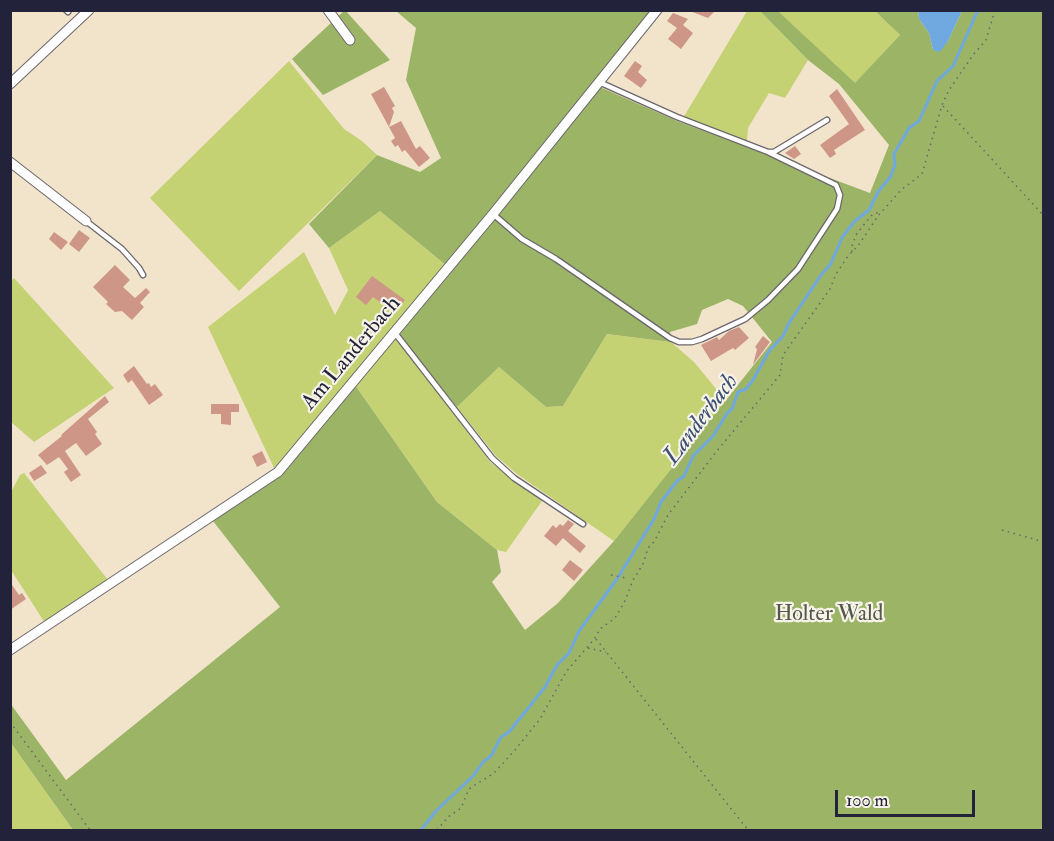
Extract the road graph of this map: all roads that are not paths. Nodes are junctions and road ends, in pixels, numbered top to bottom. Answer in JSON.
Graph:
{"nodes":[{"id":1,"x":89,"y":10,"type":"edge"},
{"id":2,"x":328,"y":10,"type":"edge"},
{"id":3,"x":657,"y":10,"type":"edge"},
{"id":4,"x":350,"y":40,"type":"dead end"},
{"id":5,"x":599,"y":82,"type":"junction"},
{"id":6,"x":10,"y":84,"type":"edge"},
{"id":7,"x":826,"y":120,"type":"dead end"},
{"id":8,"x":768,"y":152,"type":"junction"},
{"id":9,"x":10,"y":162,"type":"edge"},
{"id":10,"x":493,"y":214,"type":"junction"},
{"id":11,"x":86,"y":220,"type":"joint"},
{"id":12,"x":144,"y":275,"type":"dead end"},
{"id":13,"x":395,"y":333,"type":"junction"},
{"id":14,"x":583,"y":524,"type":"dead end"},
{"id":15,"x":10,"y":650,"type":"edge"}],
"edges":[{"from":1,"to":6,"type":"street"},
{"from":2,"to":4,"type":"street"},
{"from":3,"to":5,"type":"street","name":"Am Landerbach"},
{"from":5,"to":8,"type":"lane"},
{"from":5,"to":10,"type":"street","name":"Am Landerbach"},
{"from":7,"to":8,"type":"lane"},
{"from":8,"to":10,"type":"lane"},
{"from":9,"to":11,"type":"street"},
{"from":10,"to":13,"type":"street","name":"Am Landerbach"},
{"from":11,"to":12,"type":"lane"},
{"from":13,"to":14,"type":"lane"},
{"from":13,"to":15,"type":"street","name":"Am Landerbach"}]}
